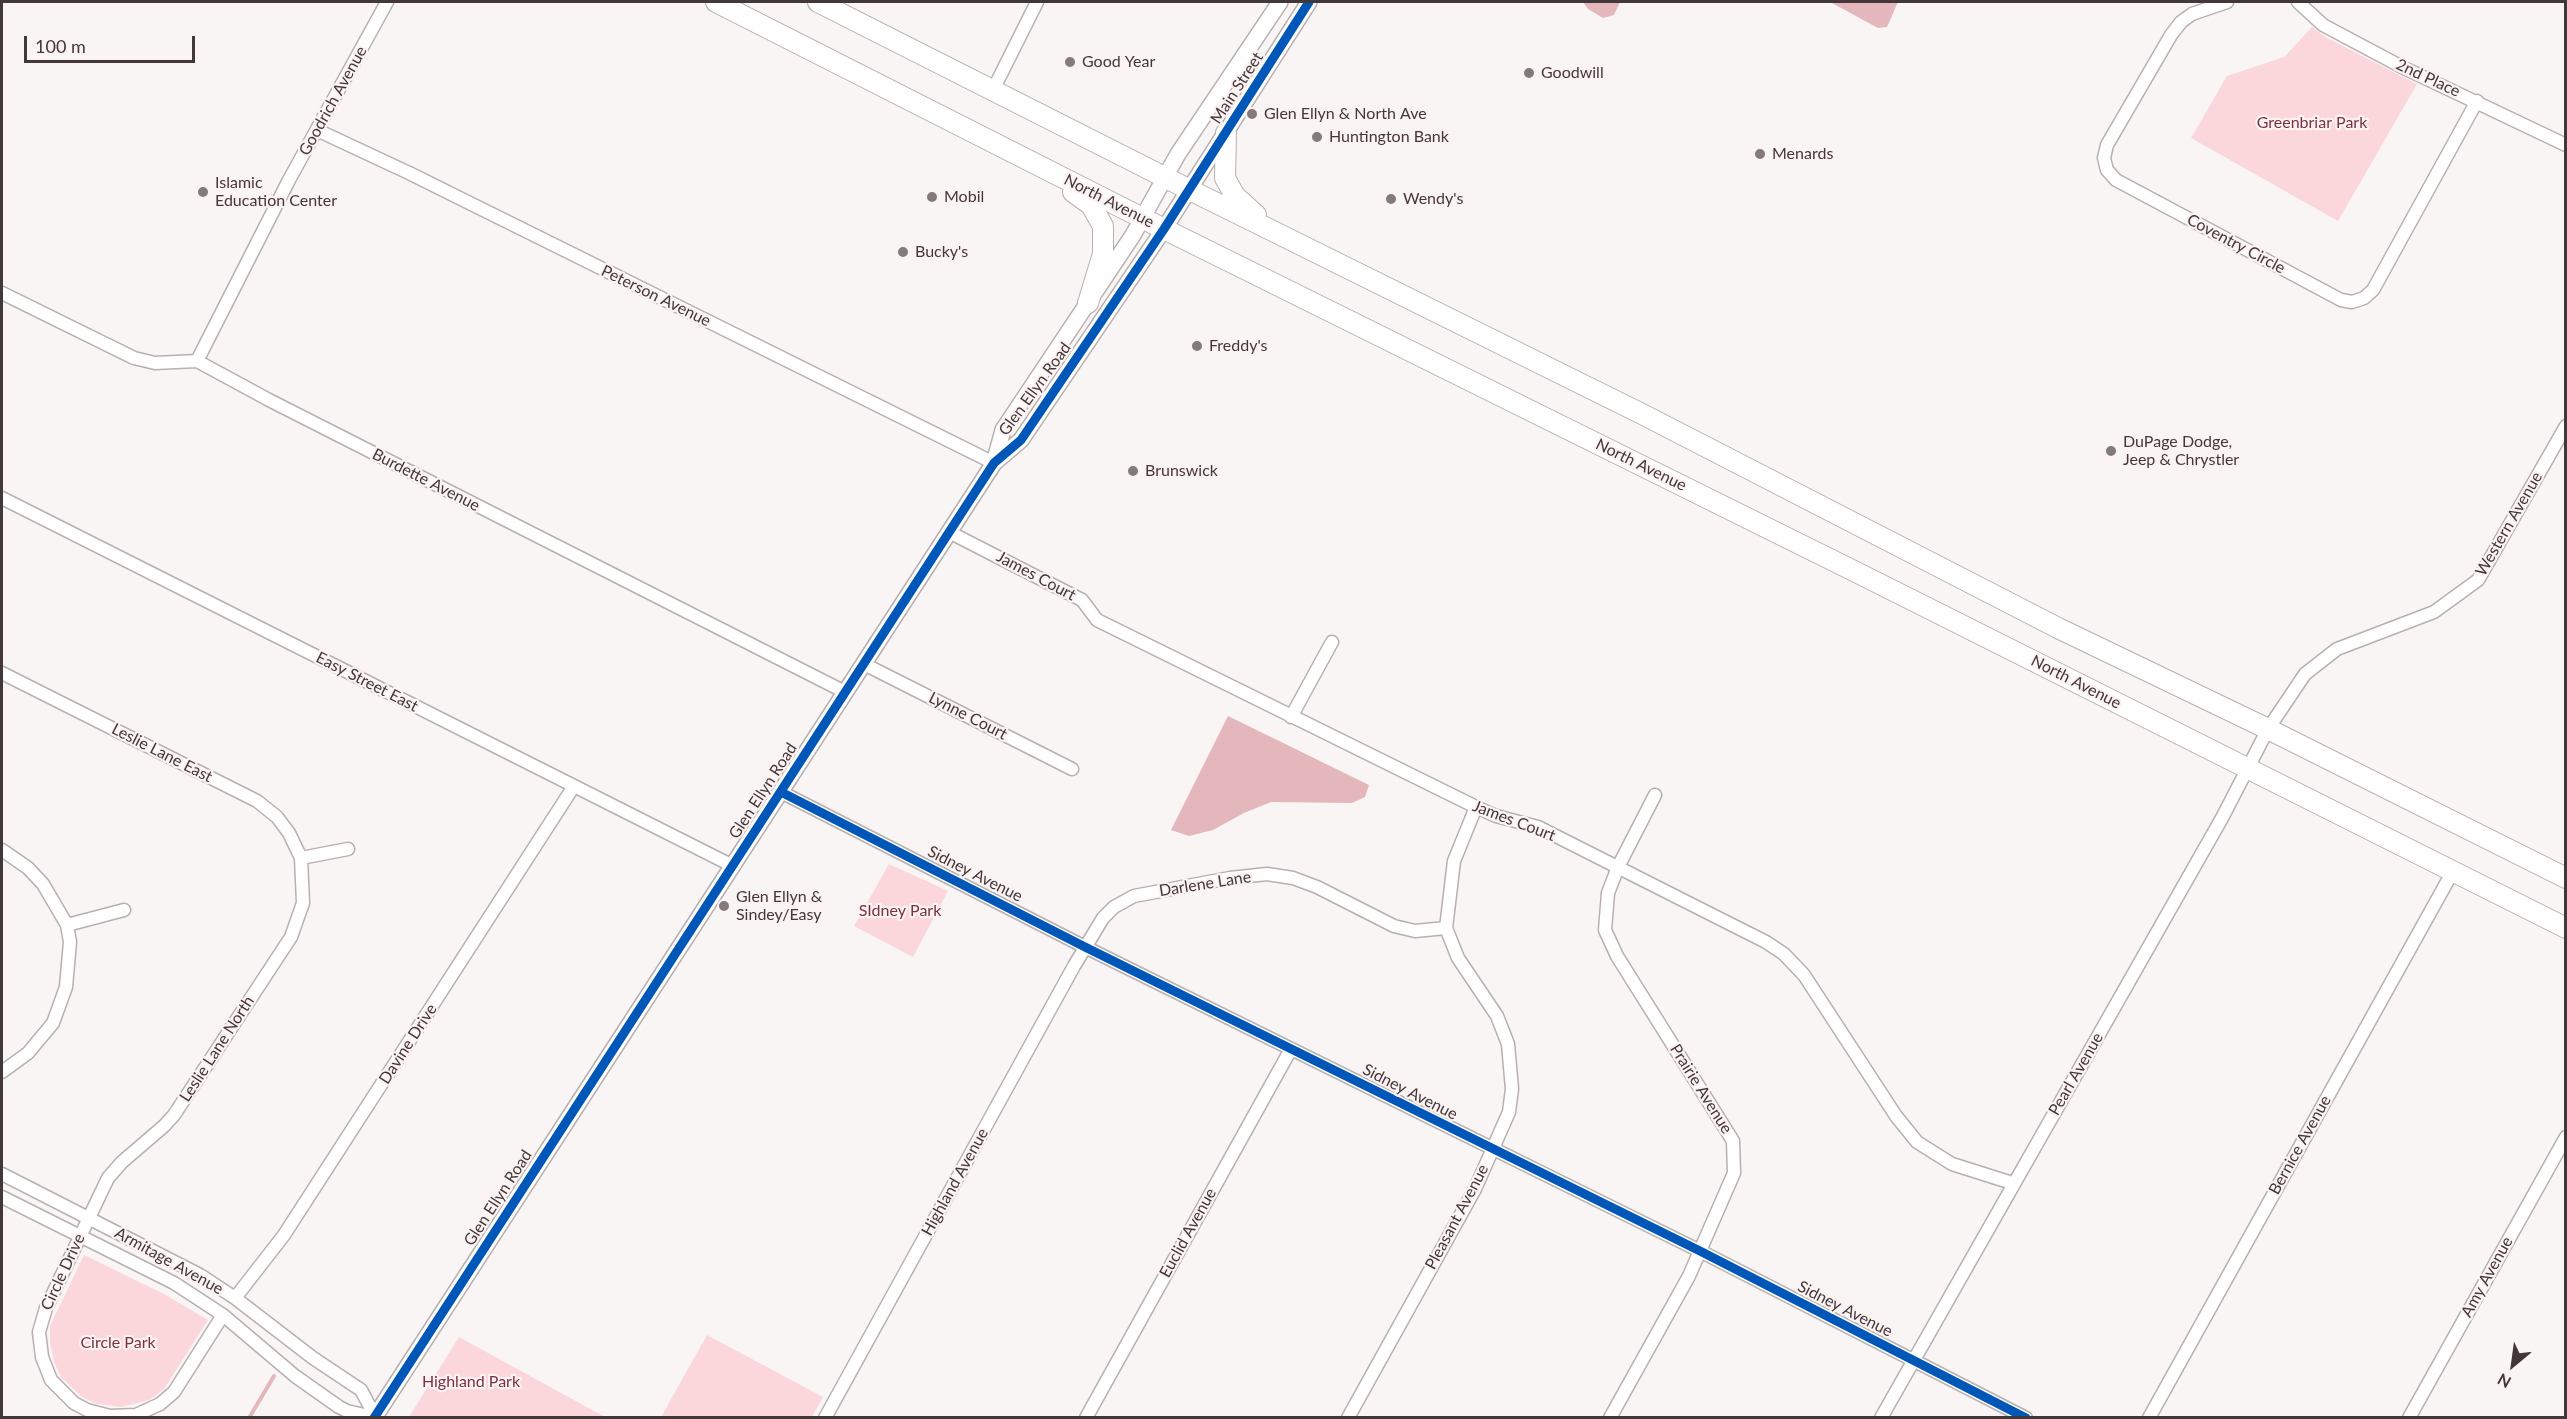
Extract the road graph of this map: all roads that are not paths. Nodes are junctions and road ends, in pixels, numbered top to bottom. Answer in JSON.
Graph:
{"nodes":[{"id":1,"x":387,"y":2,"type":"edge"},
{"id":2,"x":716,"y":2,"type":"edge"},
{"id":3,"x":818,"y":2,"type":"edge"},
{"id":4,"x":1037,"y":2,"type":"edge"},
{"id":5,"x":1280,"y":2,"type":"edge"},
{"id":6,"x":1309,"y":2,"type":"edge"},
{"id":7,"x":2227,"y":2,"type":"edge"},
{"id":8,"x":2298,"y":2,"type":"edge"},
{"id":9,"x":993,"y":90,"type":"junction"},
{"id":10,"x":2477,"y":101,"type":"junction"},
{"id":11,"x":317,"y":130,"type":"junction"},
{"id":12,"x":1226,"y":133,"type":"junction"},
{"id":13,"x":997,"y":144,"type":"junction"},
{"id":14,"x":2565,"y":145,"type":"edge"},
{"id":15,"x":1164,"y":178,"type":"junction"},
{"id":16,"x":1188,"y":189,"type":"junction"},
{"id":17,"x":1142,"y":217,"type":"junction"},
{"id":18,"x":1164,"y":229,"type":"junction"},
{"id":19,"x":1295,"y":242,"type":"junction"},
{"id":20,"x":2,"y":293,"type":"edge"},
{"id":21,"x":1088,"y":303,"type":"junction"},
{"id":22,"x":197,"y":361,"type":"junction"},
{"id":23,"x":2565,"y":426,"type":"edge"},
{"id":24,"x":994,"y":463,"type":"junction"},
{"id":25,"x":2,"y":498,"type":"edge"},
{"id":26,"x":949,"y":532,"type":"junction"},
{"id":27,"x":1332,"y":642,"type":"dead end"},
{"id":28,"x":864,"y":664,"type":"junction"},
{"id":29,"x":2,"y":673,"type":"edge"},
{"id":30,"x":845,"y":692,"type":"junction"},
{"id":31,"x":1291,"y":717,"type":"junction"},
{"id":32,"x":2268,"y":729,"type":"junction"},
{"id":33,"x":1072,"y":768,"type":"dead end"},
{"id":34,"x":2247,"y":769,"type":"junction"},
{"id":35,"x":574,"y":786,"type":"junction"},
{"id":36,"x":781,"y":792,"type":"junction"},
{"id":37,"x":1655,"y":795,"type":"dead end"},
{"id":38,"x":1476,"y":807,"type":"junction"},
{"id":39,"x":348,"y":849,"type":"dead end"},
{"id":40,"x":2,"y":850,"type":"edge"},
{"id":41,"x":301,"y":858,"type":"junction"},
{"id":42,"x":733,"y":866,"type":"junction"},
{"id":43,"x":1618,"y":867,"type":"junction"},
{"id":44,"x":2452,"y":873,"type":"junction"},
{"id":45,"x":2565,"y":878,"type":"edge"},
{"id":46,"x":124,"y":910,"type":"dead end"},
{"id":47,"x":67,"y":925,"type":"junction"},
{"id":48,"x":1446,"y":928,"type":"junction"},
{"id":49,"x":2565,"y":928,"type":"edge"},
{"id":50,"x":1085,"y":947,"type":"junction"},
{"id":51,"x":1291,"y":1049,"type":"junction"},
{"id":52,"x":2,"y":1072,"type":"edge"},
{"id":53,"x":2565,"y":1137,"type":"edge"},
{"id":54,"x":1492,"y":1149,"type":"junction"},
{"id":55,"x":2,"y":1174,"type":"edge"},
{"id":56,"x":2012,"y":1183,"type":"junction"},
{"id":57,"x":2,"y":1197,"type":"edge"},
{"id":58,"x":88,"y":1218,"type":"junction"},
{"id":59,"x":80,"y":1235,"type":"junction"},
{"id":60,"x":1700,"y":1251,"type":"junction"},
{"id":61,"x":235,"y":1298,"type":"junction"},
{"id":62,"x":223,"y":1315,"type":"junction"},
{"id":63,"x":1911,"y":1361,"type":"junction"},
{"id":64,"x":375,"y":1417,"type":"edge"},
{"id":65,"x":825,"y":1418,"type":"edge"},
{"id":66,"x":1086,"y":1418,"type":"edge"},
{"id":67,"x":1348,"y":1418,"type":"edge"},
{"id":68,"x":1610,"y":1418,"type":"edge"},
{"id":69,"x":1881,"y":1418,"type":"edge"},
{"id":70,"x":2026,"y":1418,"type":"edge"},
{"id":71,"x":2149,"y":1418,"type":"edge"},
{"id":72,"x":2409,"y":1418,"type":"edge"}],
"edges":[{"from":1,"to":11,"type":"street","name":"Goodrich Avenue"},
{"from":2,"to":13,"type":"main road","name":"North Avenue"},
{"from":3,"to":9,"type":"main road"},
{"from":4,"to":9,"type":"street"},
{"from":5,"to":15,"type":"street","name":"Main Street"},
{"from":6,"to":12,"type":"street","name":"Main Street"},
{"from":7,"to":10,"type":"street","name":"Coventry Circle"},
{"from":8,"to":10,"type":"street","name":"2nd Place"},
{"from":9,"to":15,"type":"main road"},
{"from":10,"to":14,"type":"street","name":"2nd Place"},
{"from":11,"to":22,"type":"street","name":"Goodrich Avenue"},
{"from":11,"to":24,"type":"street","name":"Peterson Avenue"},
{"from":12,"to":16,"type":"street","name":"Main Street"},
{"from":12,"to":19,"type":"main road"},
{"from":13,"to":17,"type":"main road","name":"North Avenue"},
{"from":13,"to":21,"type":"main road"},
{"from":15,"to":16,"type":"main road"},
{"from":15,"to":17,"type":"street","name":"Glen Ellyn Road"},
{"from":16,"to":18,"type":"street","name":"Glen Ellyn Road"},
{"from":16,"to":19,"type":"main road"},
{"from":17,"to":18,"type":"main road","name":"North Avenue"},
{"from":17,"to":21,"type":"street","name":"Glen Ellyn Road"},
{"from":18,"to":24,"type":"street","name":"Glen Ellyn Road"},
{"from":18,"to":34,"type":"main road","name":"North Avenue"},
{"from":19,"to":32,"type":"main road"},
{"from":20,"to":22,"type":"street"},
{"from":21,"to":24,"type":"street","name":"Glen Ellyn Road"},
{"from":22,"to":30,"type":"street","name":"Burdette Avenue"},
{"from":23,"to":32,"type":"street","name":"Western Avenue"},
{"from":24,"to":26,"type":"street","name":"Glen Ellyn Road"},
{"from":25,"to":35,"type":"street","name":"Easy Street East"},
{"from":26,"to":28,"type":"street","name":"Glen Ellyn Road"},
{"from":26,"to":31,"type":"street","name":"James Court"},
{"from":27,"to":31,"type":"street"},
{"from":28,"to":30,"type":"street","name":"Glen Ellyn Road"},
{"from":28,"to":33,"type":"street","name":"Lynne Court"},
{"from":29,"to":41,"type":"street","name":"Leslie Lane East"},
{"from":30,"to":36,"type":"street","name":"Glen Ellyn Road"},
{"from":31,"to":38,"type":"street","name":"James Court"},
{"from":32,"to":34,"type":"street","name":"Pearl Avenue"},
{"from":32,"to":45,"type":"main road"},
{"from":34,"to":44,"type":"main road","name":"North Avenue"},
{"from":34,"to":56,"type":"street","name":"Pearl Avenue"},
{"from":35,"to":42,"type":"street","name":"Easy Street East"},
{"from":35,"to":61,"type":"street","name":"Davine Drive"},
{"from":36,"to":42,"type":"street","name":"Glen Ellyn Road"},
{"from":36,"to":50,"type":"street","name":"Sidney Avenue"},
{"from":37,"to":43,"type":"street","name":"Prairie Avenue"},
{"from":38,"to":43,"type":"street","name":"James Court"},
{"from":38,"to":48,"type":"street","name":"Pleasant Avenue"},
{"from":39,"to":41,"type":"street"},
{"from":40,"to":47,"type":"street"},
{"from":41,"to":58,"type":"street","name":"Leslie Lane North"},
{"from":42,"to":64,"type":"street","name":"Glen Ellyn Road"},
{"from":43,"to":56,"type":"street","name":"James Court"},
{"from":43,"to":60,"type":"street","name":"Prairie Avenue"},
{"from":44,"to":49,"type":"main road","name":"North Avenue"},
{"from":44,"to":71,"type":"street","name":"Bernice Avenue"},
{"from":46,"to":47,"type":"street"},
{"from":47,"to":52,"type":"street"},
{"from":48,"to":50,"type":"street","name":"Darlene Lane"},
{"from":48,"to":54,"type":"street","name":"Pleasant Avenue"},
{"from":50,"to":51,"type":"street","name":"Sidney Avenue"},
{"from":50,"to":65,"type":"street","name":"Highland Avenue"},
{"from":51,"to":54,"type":"street","name":"Sidney Avenue"},
{"from":51,"to":66,"type":"street","name":"Euclid Avenue"},
{"from":53,"to":72,"type":"street","name":"Amy Avenue"},
{"from":54,"to":60,"type":"street","name":"Sidney Avenue"},
{"from":54,"to":67,"type":"street","name":"Pleasant Avenue"},
{"from":55,"to":58,"type":"street","name":"Armitage Avenue"},
{"from":56,"to":63,"type":"street","name":"Pearl Avenue"},
{"from":57,"to":59,"type":"street","name":"Armitage Avenue"},
{"from":58,"to":59,"type":"street","name":"Circle Drive"},
{"from":58,"to":61,"type":"street","name":"Armitage Avenue"},
{"from":59,"to":62,"type":"street","name":"Armitage Avenue"},
{"from":59,"to":62,"type":"street","name":"Circle Drive"},
{"from":60,"to":63,"type":"street","name":"Sidney Avenue"},
{"from":60,"to":68,"type":"street","name":"Prairie Avenue"},
{"from":61,"to":64,"type":"street","name":"Armitage Avenue"},
{"from":62,"to":64,"type":"street","name":"Armitage Avenue"},
{"from":63,"to":69,"type":"street","name":"Pearl Avenue"},
{"from":63,"to":70,"type":"street","name":"Sidney Avenue"}]}
